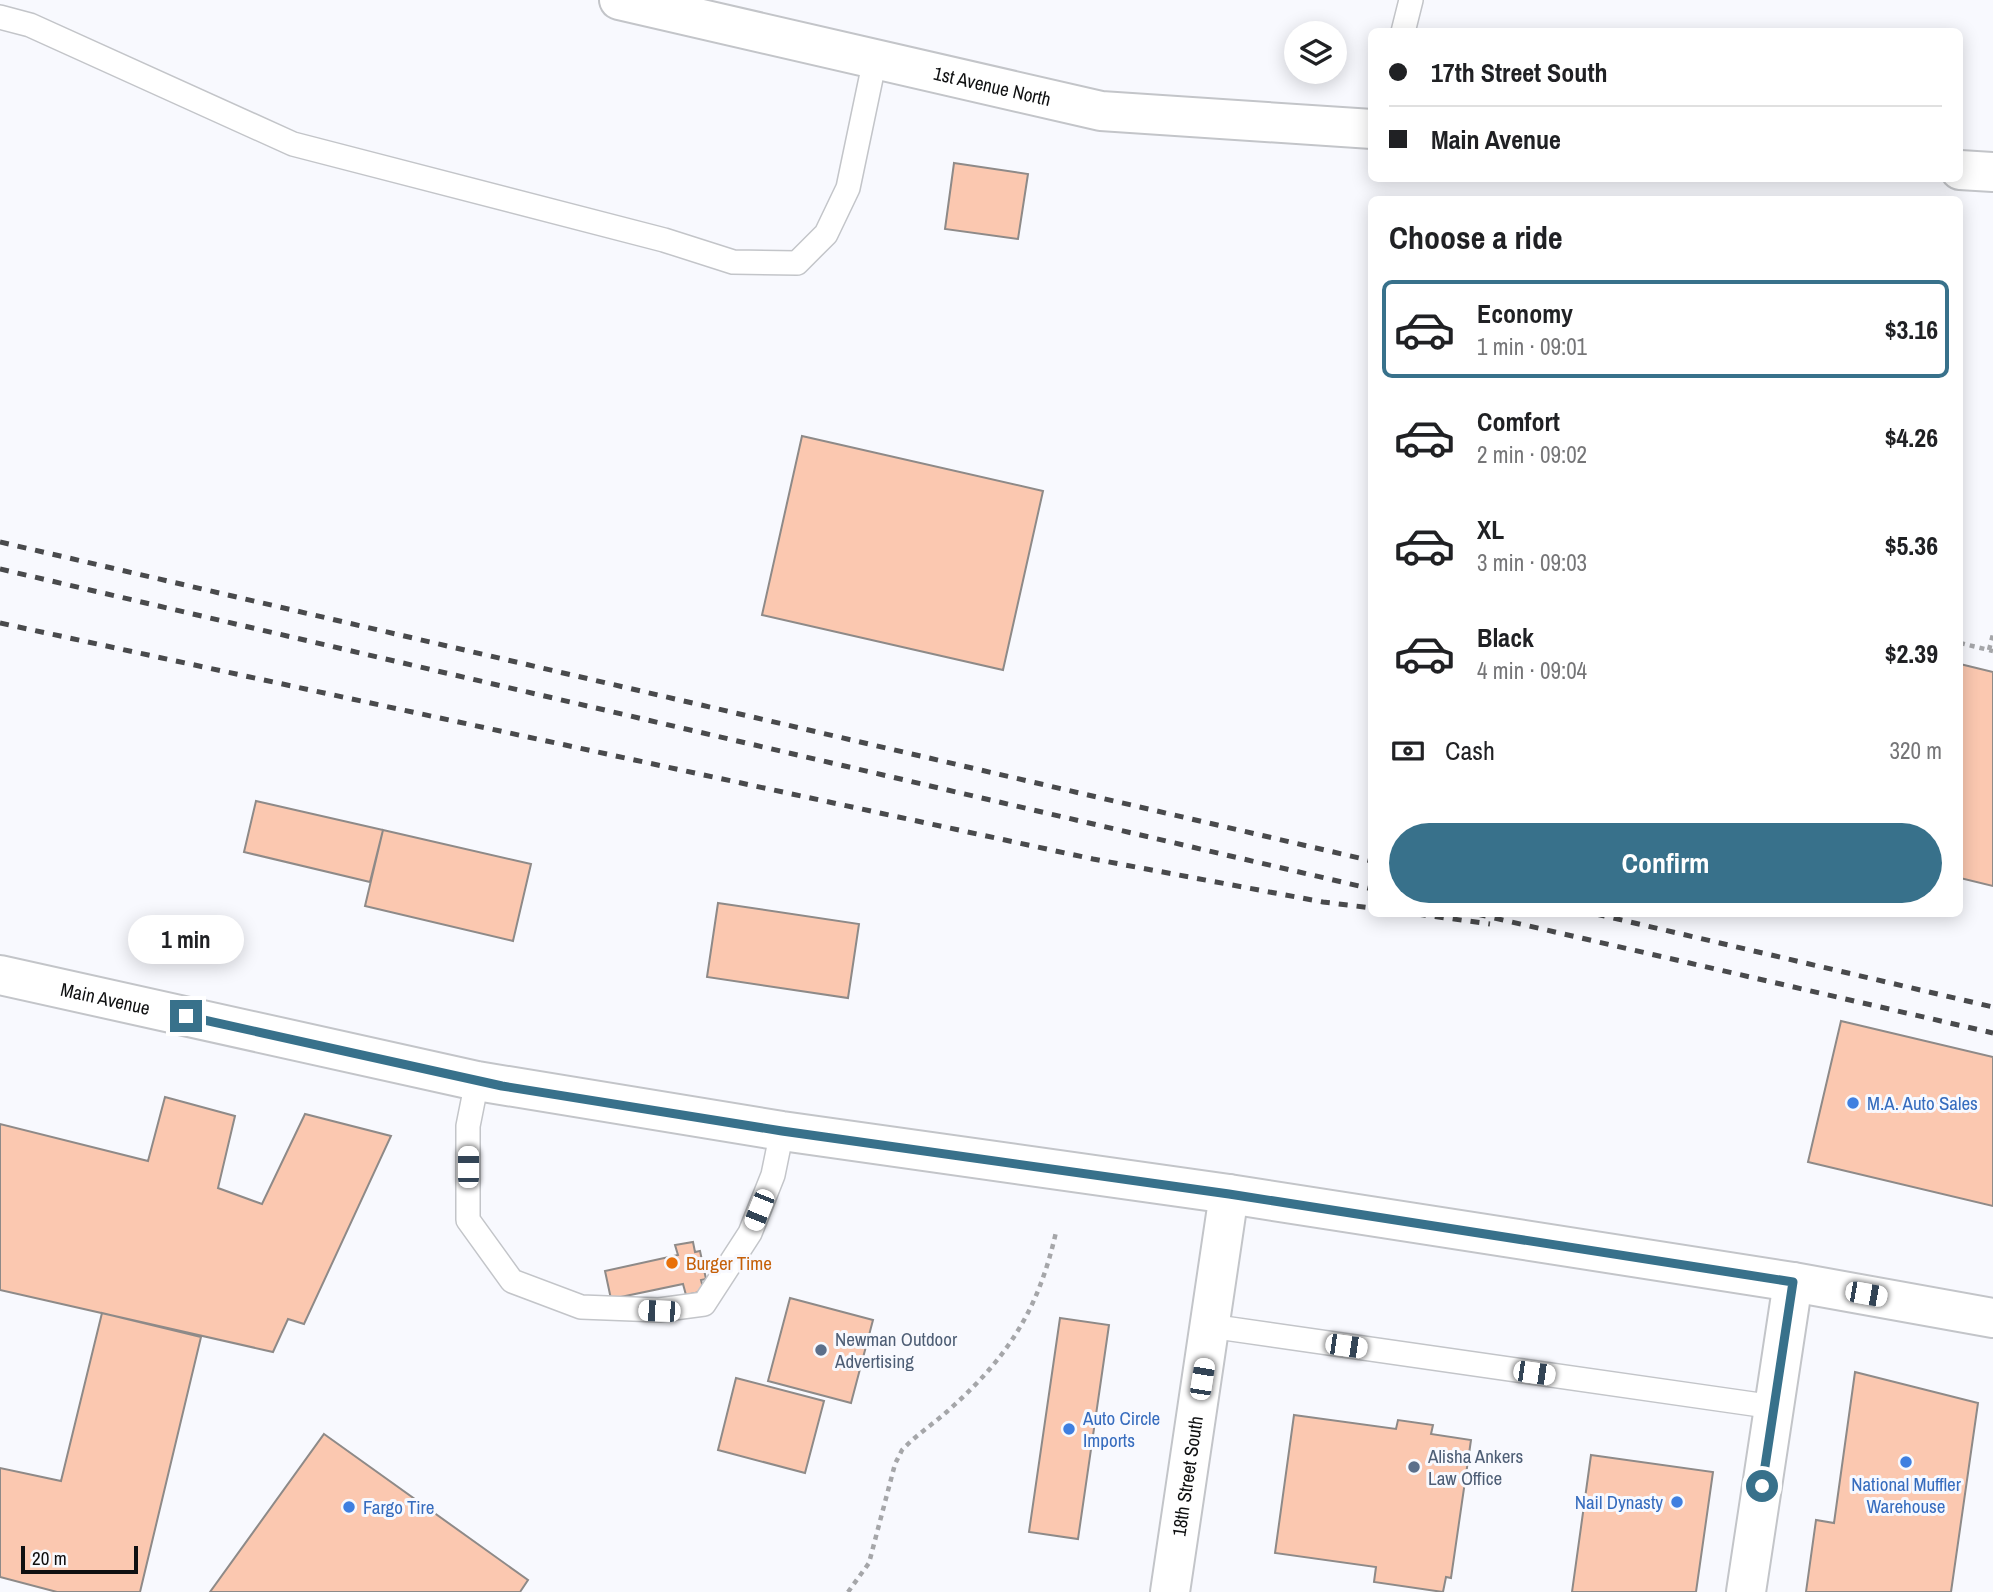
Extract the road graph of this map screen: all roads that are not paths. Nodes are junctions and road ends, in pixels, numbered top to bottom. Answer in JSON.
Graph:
{"nodes":[{"id":1,"x":619,"y":0,"type":"edge"},
{"id":2,"x":1411,"y":0,"type":"edge"},
{"id":3,"x":0,"y":17,"type":"edge"},
{"id":4,"x":1404,"y":28,"type":"edge"},
{"id":5,"x":875,"y":59,"type":"junction"},
{"id":6,"x":1368,"y":129,"type":"edge"},
{"id":7,"x":1963,"y":170,"type":"edge"},
{"id":8,"x":1993,"y":172,"type":"edge"},
{"id":9,"x":0,"y":975,"type":"edge"},
{"id":10,"x":477,"y":1081,"type":"junction"},
{"id":11,"x":782,"y":1131,"type":"junction"},
{"id":12,"x":1229,"y":1194,"type":"junction"},
{"id":13,"x":1793,"y":1282,"type":"junction"},
{"id":14,"x":1993,"y":1318,"type":"edge"},
{"id":15,"x":1210,"y":1326,"type":"junction"},
{"id":16,"x":1774,"y":1407,"type":"junction"},
{"id":17,"x":1170,"y":1592,"type":"edge"},
{"id":18,"x":1746,"y":1592,"type":"edge"}],
"edges":[{"from":1,"to":5,"type":"main road","name":"1st Avenue North"},
{"from":2,"to":4,"type":"lane"},
{"from":3,"to":5,"type":"lane"},
{"from":5,"to":6,"type":"main road","name":"1st Avenue North"},
{"from":7,"to":8,"type":"main road"},
{"from":9,"to":10,"type":"main road","name":"Main Avenue"},
{"from":10,"to":11,"type":"main road","name":"Main Avenue"},
{"from":10,"to":11,"type":"lane"},
{"from":11,"to":12,"type":"main road","name":"Main Avenue"},
{"from":12,"to":13,"type":"main road","name":"Main Avenue"},
{"from":12,"to":15,"type":"main road","name":"18th Street South"},
{"from":13,"to":14,"type":"main road","name":"Main Avenue"},
{"from":13,"to":16,"type":"main road"},
{"from":15,"to":16,"type":"lane"},
{"from":15,"to":17,"type":"main road","name":"18th Street South"},
{"from":16,"to":18,"type":"main road"}]}
